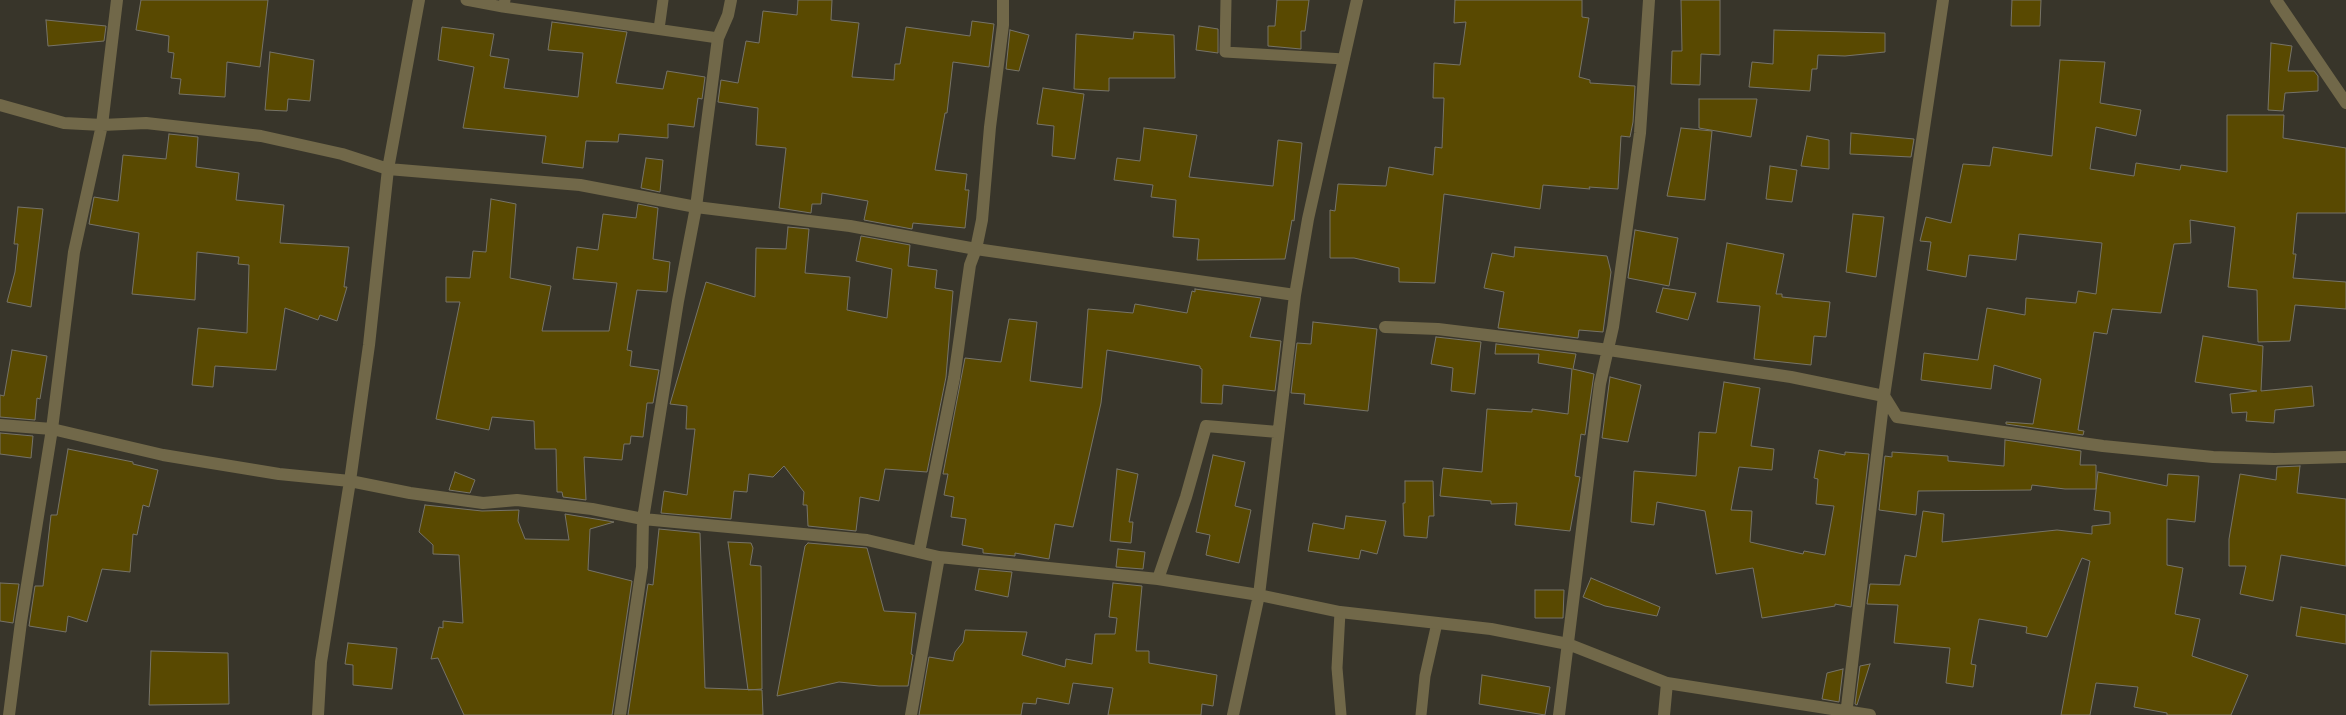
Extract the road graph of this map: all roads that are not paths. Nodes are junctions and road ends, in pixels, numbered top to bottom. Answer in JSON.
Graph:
{"nodes":[{"id":1,"x":117,"y":0,"type":"edge"},
{"id":2,"x":419,"y":0,"type":"edge"},
{"id":3,"x":466,"y":0,"type":"edge"},
{"id":4,"x":662,"y":0,"type":"edge"},
{"id":5,"x":731,"y":0,"type":"edge"},
{"id":6,"x":1003,"y":0,"type":"edge"},
{"id":7,"x":1226,"y":0,"type":"edge"},
{"id":8,"x":1357,"y":0,"type":"edge"},
{"id":9,"x":1649,"y":0,"type":"edge"},
{"id":10,"x":1943,"y":0,"type":"edge"},
{"id":11,"x":2276,"y":0,"type":"edge"},
{"id":12,"x":504,"y":3,"type":"edge"},
{"id":13,"x":659,"y":29,"type":"junction"},
{"id":14,"x":718,"y":38,"type":"junction"},
{"id":15,"x":1344,"y":59,"type":"junction"},
{"id":16,"x":2346,"y":103,"type":"edge"},
{"id":17,"x":0,"y":105,"type":"edge"},
{"id":18,"x":102,"y":125,"type":"junction"},
{"id":19,"x":388,"y":169,"type":"junction"},
{"id":20,"x":696,"y":207,"type":"junction"},
{"id":21,"x":976,"y":249,"type":"junction"},
{"id":22,"x":1295,"y":295,"type":"junction"},
{"id":23,"x":1385,"y":327,"type":"dead end"},
{"id":24,"x":1609,"y":350,"type":"junction"},
{"id":25,"x":1884,"y":396,"type":"junction"},
{"id":26,"x":0,"y":425,"type":"edge"},
{"id":27,"x":52,"y":429,"type":"junction"},
{"id":28,"x":1278,"y":432,"type":"junction"},
{"id":29,"x":2346,"y":457,"type":"edge"},
{"id":30,"x":350,"y":481,"type":"junction"},
{"id":31,"x":643,"y":519,"type":"junction"},
{"id":32,"x":919,"y":552,"type":"junction"},
{"id":33,"x":939,"y":558,"type":"junction"},
{"id":34,"x":1158,"y":579,"type":"junction"},
{"id":35,"x":1259,"y":595,"type":"junction"},
{"id":36,"x":1340,"y":612,"type":"junction"},
{"id":37,"x":1437,"y":623,"type":"junction"},
{"id":38,"x":1568,"y":644,"type":"junction"},
{"id":39,"x":1667,"y":683,"type":"junction"},
{"id":40,"x":1846,"y":713,"type":"edge"},
{"id":41,"x":9,"y":715,"type":"edge"},
{"id":42,"x":318,"y":715,"type":"edge"},
{"id":43,"x":620,"y":715,"type":"edge"},
{"id":44,"x":911,"y":715,"type":"edge"},
{"id":45,"x":1233,"y":715,"type":"edge"},
{"id":46,"x":1341,"y":715,"type":"edge"},
{"id":47,"x":1421,"y":715,"type":"edge"},
{"id":48,"x":1559,"y":715,"type":"edge"},
{"id":49,"x":1664,"y":715,"type":"edge"},
{"id":50,"x":1870,"y":715,"type":"edge"}],
"edges":[{"from":1,"to":18,"type":"street"},
{"from":2,"to":19,"type":"street"},
{"from":3,"to":12,"type":"lane"},
{"from":4,"to":13,"type":"lane"},
{"from":5,"to":14,"type":"street"},
{"from":6,"to":21,"type":"street"},
{"from":7,"to":15,"type":"lane"},
{"from":8,"to":15,"type":"street"},
{"from":9,"to":24,"type":"street"},
{"from":10,"to":25,"type":"street"},
{"from":11,"to":16,"type":"street"},
{"from":12,"to":13,"type":"lane"},
{"from":13,"to":14,"type":"lane"},
{"from":14,"to":20,"type":"street"},
{"from":15,"to":22,"type":"street"},
{"from":17,"to":18,"type":"street"},
{"from":18,"to":19,"type":"street"},
{"from":18,"to":27,"type":"street"},
{"from":19,"to":20,"type":"street"},
{"from":19,"to":30,"type":"street"},
{"from":20,"to":21,"type":"street"},
{"from":20,"to":31,"type":"street"},
{"from":21,"to":22,"type":"street"},
{"from":21,"to":32,"type":"street"},
{"from":22,"to":28,"type":"street"},
{"from":23,"to":24,"type":"street"},
{"from":24,"to":25,"type":"street"},
{"from":24,"to":38,"type":"street"},
{"from":25,"to":29,"type":"street"},
{"from":25,"to":40,"type":"street"},
{"from":26,"to":27,"type":"street"},
{"from":27,"to":30,"type":"street"},
{"from":27,"to":41,"type":"street"},
{"from":28,"to":34,"type":"street"},
{"from":28,"to":35,"type":"street"},
{"from":30,"to":31,"type":"street"},
{"from":30,"to":42,"type":"street"},
{"from":31,"to":32,"type":"street"},
{"from":31,"to":43,"type":"street"},
{"from":32,"to":33,"type":"street"},
{"from":33,"to":34,"type":"street"},
{"from":33,"to":44,"type":"street"},
{"from":34,"to":35,"type":"street"},
{"from":35,"to":36,"type":"street"},
{"from":35,"to":45,"type":"street"},
{"from":36,"to":37,"type":"street"},
{"from":36,"to":46,"type":"lane"},
{"from":37,"to":38,"type":"street"},
{"from":37,"to":47,"type":"lane"},
{"from":38,"to":39,"type":"street"},
{"from":38,"to":48,"type":"street"},
{"from":39,"to":40,"type":"street"},
{"from":39,"to":49,"type":"street"},
{"from":40,"to":50,"type":"street"}]}
